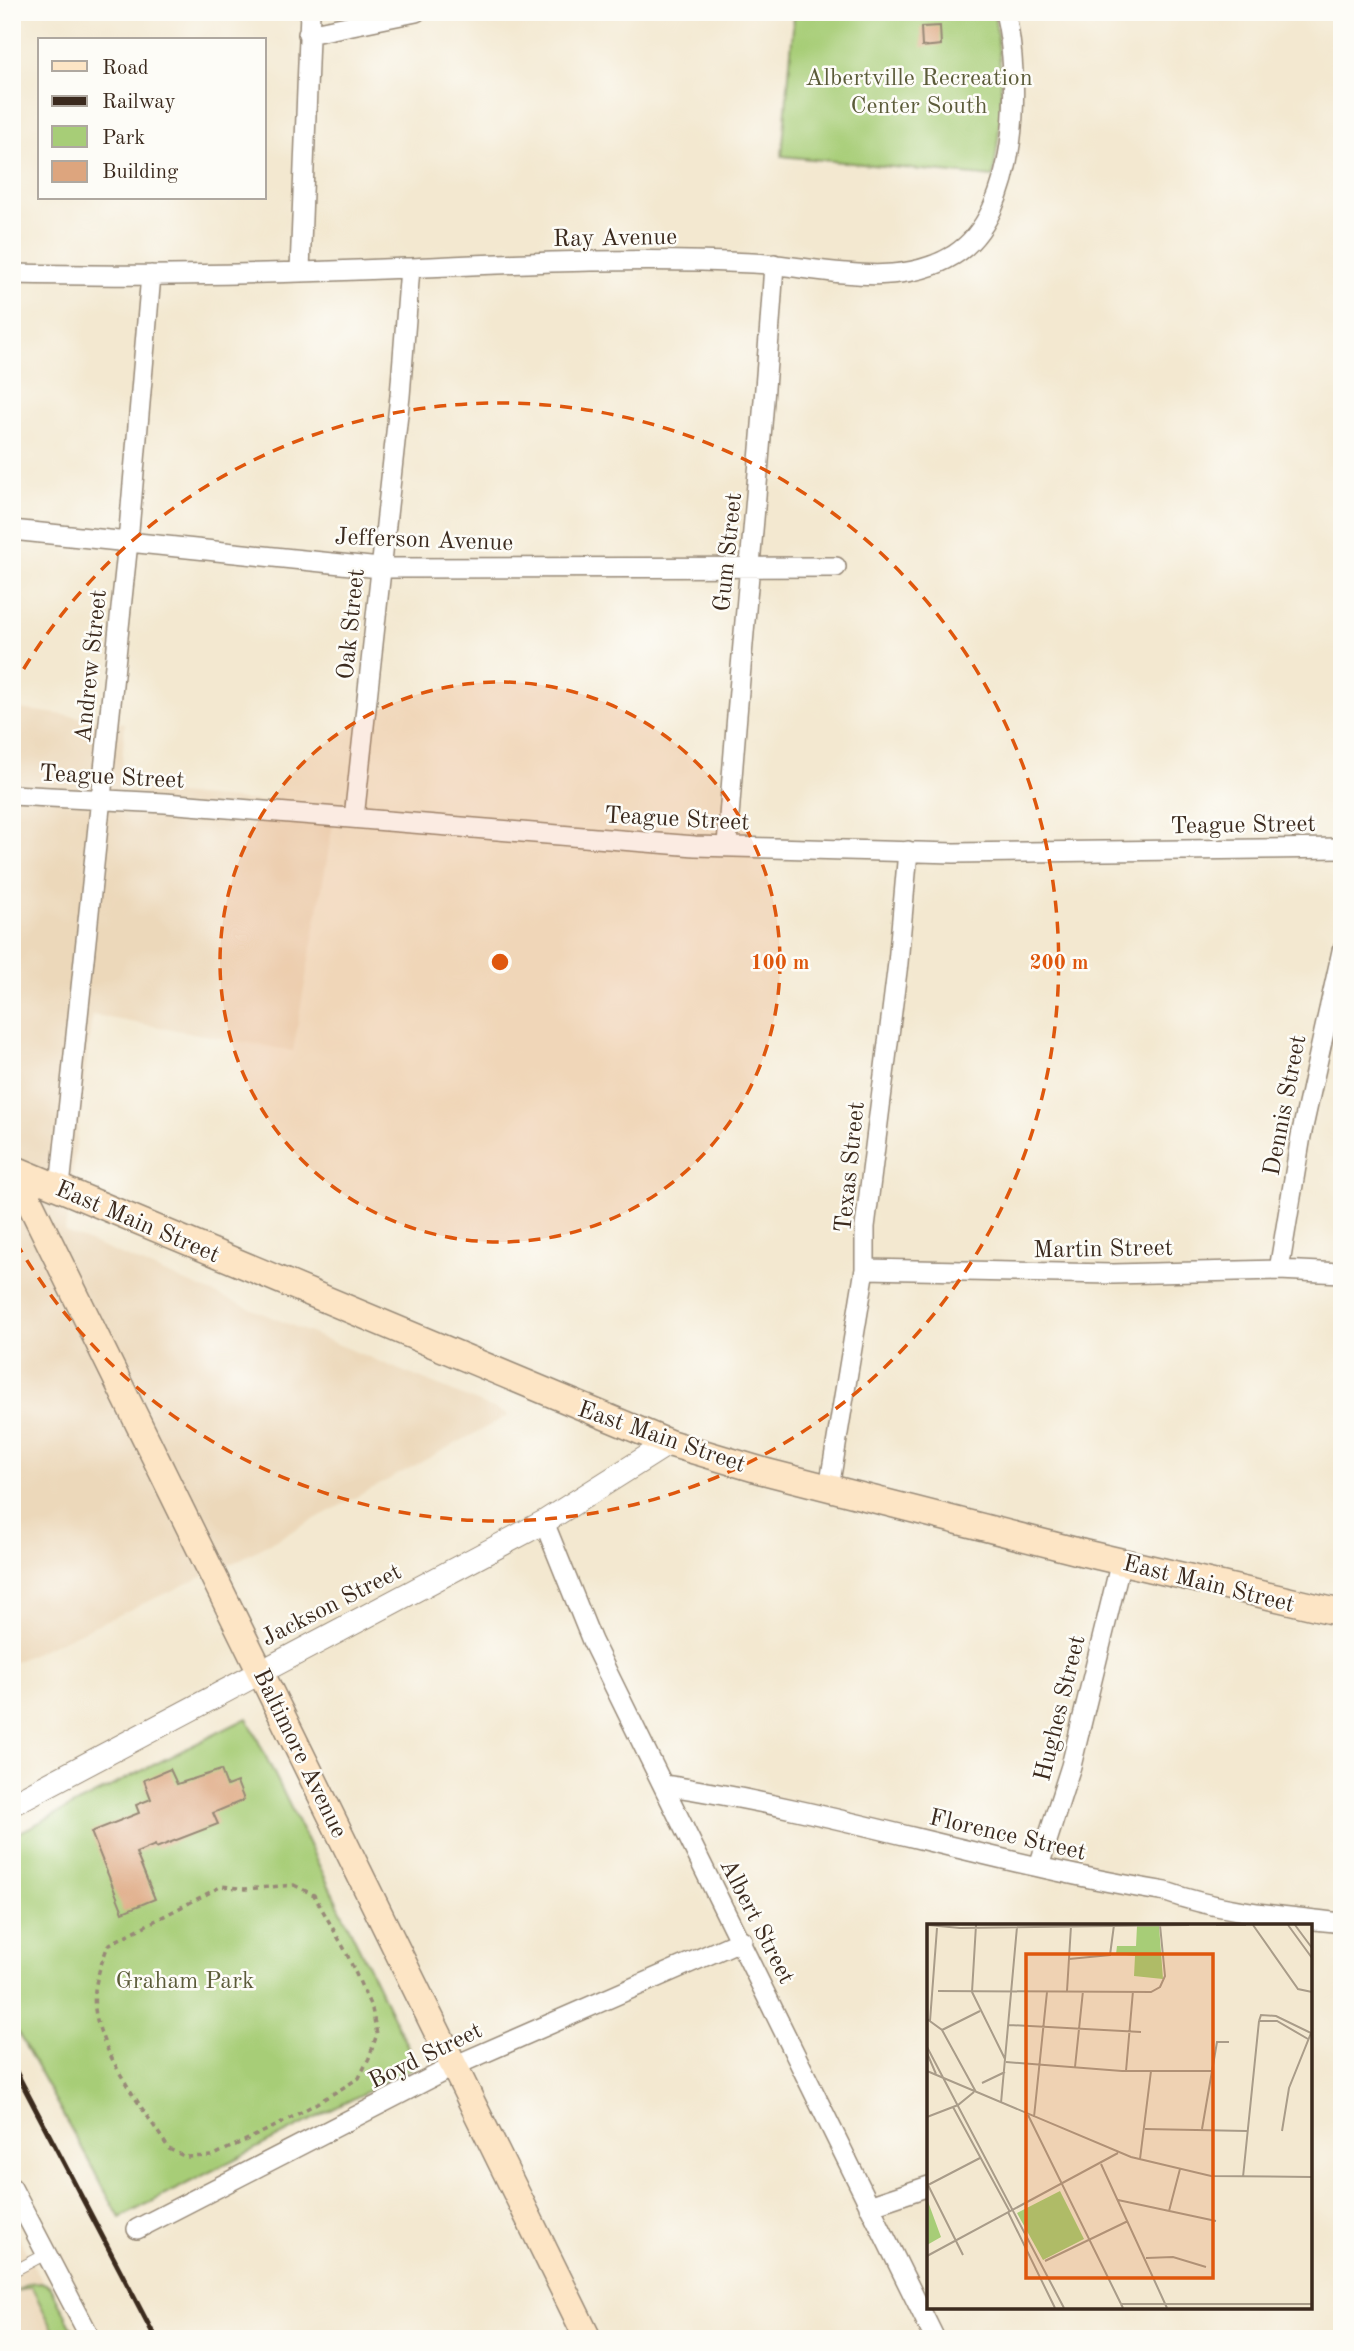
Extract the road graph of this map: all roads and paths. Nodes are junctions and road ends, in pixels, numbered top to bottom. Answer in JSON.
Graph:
{"nodes":[{"id":1,"x":310,"y":12,"type":"edge"},
{"id":2,"x":416,"y":12,"type":"edge"},
{"id":3,"x":1005,"y":12,"type":"edge"},
{"id":4,"x":308,"y":34,"type":"junction"},
{"id":5,"x":774,"y":264,"type":"junction"},
{"id":6,"x":410,"y":268,"type":"junction"},
{"id":7,"x":300,"y":270,"type":"junction"},
{"id":8,"x":12,"y":274,"type":"edge"},
{"id":9,"x":151,"y":275,"type":"junction"},
{"id":10,"x":12,"y":530,"type":"edge"},
{"id":11,"x":128,"y":542,"type":"junction"},
{"id":12,"x":750,"y":565,"type":"junction"},
{"id":13,"x":836,"y":567,"type":"dead end"},
{"id":14,"x":380,"y":568,"type":"junction"},
{"id":15,"x":12,"y":795,"type":"edge"},
{"id":16,"x":100,"y":800,"type":"junction"},
{"id":17,"x":354,"y":818,"type":"junction"},
{"id":18,"x":727,"y":846,"type":"junction"},
{"id":19,"x":1342,"y":848,"type":"edge"},
{"id":20,"x":908,"y":851,"type":"junction"},
{"id":21,"x":1342,"y":951,"type":"edge"},
{"id":22,"x":13,"y":1168,"type":"edge"},
{"id":23,"x":60,"y":1187,"type":"junction"},
{"id":24,"x":865,"y":1269,"type":"junction"},
{"id":25,"x":1279,"y":1270,"type":"junction"},
{"id":26,"x":1342,"y":1273,"type":"edge"},
{"id":27,"x":669,"y":1443,"type":"junction"},
{"id":28,"x":830,"y":1488,"type":"junction"},
{"id":29,"x":544,"y":1522,"type":"junction"},
{"id":30,"x":1121,"y":1561,"type":"junction"},
{"id":31,"x":1342,"y":1614,"type":"edge"},
{"id":32,"x":260,"y":1670,"type":"junction"},
{"id":33,"x":664,"y":1785,"type":"junction"},
{"id":34,"x":12,"y":1804,"type":"edge"},
{"id":35,"x":1039,"y":1866,"type":"junction"},
{"id":36,"x":1342,"y":1923,"type":"edge"},
{"id":37,"x":742,"y":1940,"type":"junction"},
{"id":38,"x":108,"y":1945,"type":"joint"},
{"id":39,"x":454,"y":2066,"type":"junction"},
{"id":40,"x":927,"y":2187,"type":"edge"},
{"id":41,"x":12,"y":2188,"type":"edge"},
{"id":42,"x":869,"y":2206,"type":"junction"},
{"id":43,"x":137,"y":2230,"type":"dead end"},
{"id":44,"x":46,"y":2254,"type":"junction"},
{"id":45,"x":12,"y":2272,"type":"edge"},
{"id":46,"x":91,"y":2339,"type":"edge"},
{"id":47,"x":588,"y":2339,"type":"edge"},
{"id":48,"x":935,"y":2339,"type":"edge"}],
"edges":[{"from":1,"to":4,"type":"street"},
{"from":2,"to":4,"type":"street"},
{"from":3,"to":5,"type":"street","name":"Ray Avenue"},
{"from":4,"to":7,"type":"street"},
{"from":5,"to":6,"type":"street","name":"Ray Avenue"},
{"from":5,"to":12,"type":"street","name":"Gum Street"},
{"from":6,"to":7,"type":"street","name":"Ray Avenue"},
{"from":6,"to":14,"type":"street","name":"Oak Street"},
{"from":7,"to":9,"type":"street","name":"Ray Avenue"},
{"from":8,"to":9,"type":"street","name":"Ray Avenue"},
{"from":9,"to":11,"type":"street","name":"Andrew Street"},
{"from":10,"to":11,"type":"street","name":"Jefferson Avenue"},
{"from":11,"to":14,"type":"street","name":"Jefferson Avenue"},
{"from":11,"to":16,"type":"street","name":"Andrew Street"},
{"from":12,"to":13,"type":"street","name":"Jefferson Avenue"},
{"from":12,"to":14,"type":"street","name":"Jefferson Avenue"},
{"from":12,"to":18,"type":"street","name":"Gum Street"},
{"from":14,"to":17,"type":"street","name":"Oak Street"},
{"from":15,"to":16,"type":"street","name":"Teague Street"},
{"from":16,"to":17,"type":"street","name":"Teague Street"},
{"from":16,"to":23,"type":"street","name":"Andrew Street"},
{"from":17,"to":18,"type":"street","name":"Teague Street"},
{"from":18,"to":20,"type":"street","name":"Teague Street"},
{"from":19,"to":20,"type":"street","name":"Teague Street"},
{"from":20,"to":24,"type":"street","name":"Texas Street"},
{"from":21,"to":25,"type":"street","name":"Dennis Street"},
{"from":22,"to":23,"type":"main road","name":"East Main Street"},
{"from":22,"to":32,"type":"main road","name":"Baltimore Avenue"},
{"from":23,"to":27,"type":"main road","name":"East Main Street"},
{"from":24,"to":25,"type":"street","name":"Martin Street"},
{"from":24,"to":28,"type":"street","name":"Texas Street"},
{"from":25,"to":26,"type":"street","name":"Martin Street"},
{"from":27,"to":28,"type":"main road","name":"East Main Street"},
{"from":27,"to":29,"type":"street","name":"Jackson Street"},
{"from":28,"to":30,"type":"main road","name":"East Main Street"},
{"from":29,"to":32,"type":"street","name":"Jackson Street"},
{"from":29,"to":33,"type":"street","name":"Albert Street"},
{"from":30,"to":31,"type":"main road","name":"East Main Street"},
{"from":30,"to":35,"type":"street","name":"Hughes Street"},
{"from":32,"to":34,"type":"street","name":"Jackson Street"},
{"from":32,"to":39,"type":"main road","name":"Baltimore Avenue"},
{"from":33,"to":35,"type":"street","name":"Florence Street"},
{"from":33,"to":37,"type":"street","name":"Albert Street"},
{"from":35,"to":36,"type":"street","name":"Florence Street"},
{"from":37,"to":39,"type":"street","name":"Boyd Street"},
{"from":37,"to":42,"type":"street","name":"Albert Street"},
{"from":38,"to":38,"type":"path"},
{"from":39,"to":43,"type":"street","name":"Boyd Street"},
{"from":39,"to":47,"type":"main road","name":"Baltimore Avenue"},
{"from":40,"to":42,"type":"street"},
{"from":41,"to":44,"type":"street"},
{"from":42,"to":48,"type":"street","name":"Albert Street"},
{"from":44,"to":45,"type":"lane"},
{"from":44,"to":46,"type":"street"}]}
